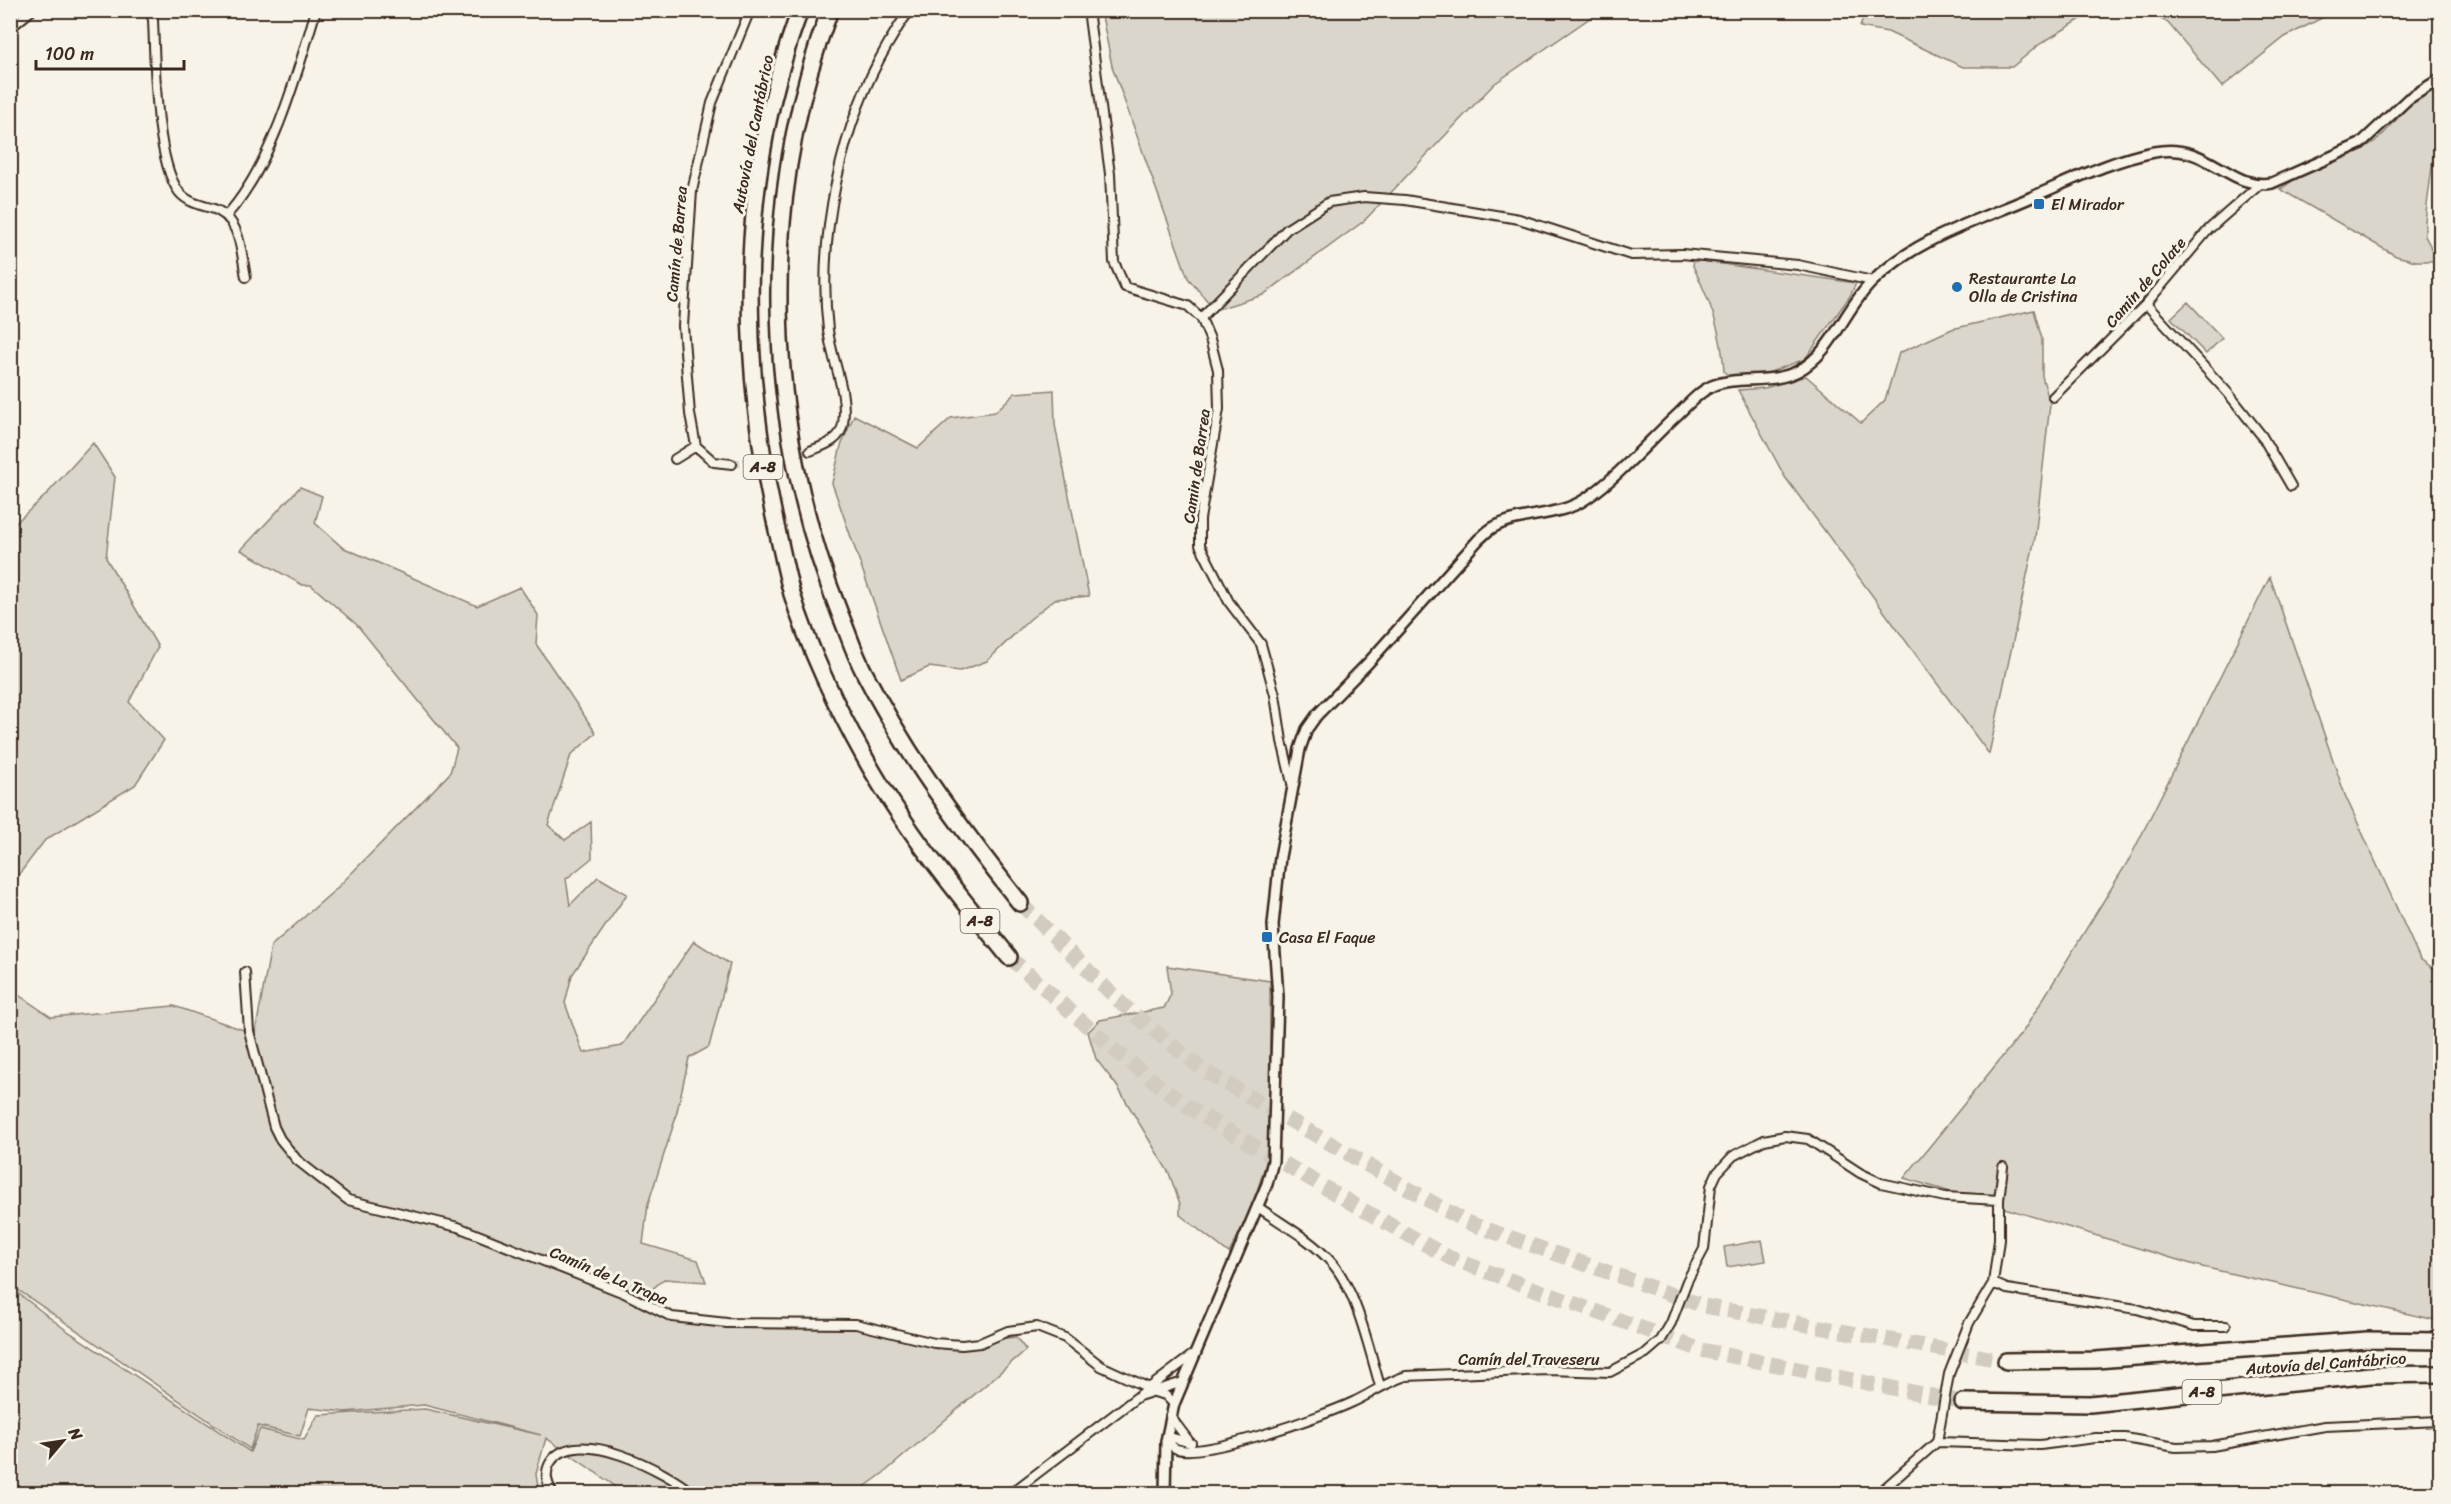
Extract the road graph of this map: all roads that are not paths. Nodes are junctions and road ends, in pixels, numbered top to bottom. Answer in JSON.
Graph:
{"nodes":[{"id":1,"x":32,"y":10,"type":"edge"},
{"id":2,"x":150,"y":10,"type":"edge"},
{"id":3,"x":316,"y":10,"type":"edge"},
{"id":4,"x":750,"y":10,"type":"edge"},
{"id":5,"x":800,"y":10,"type":"edge"},
{"id":6,"x":830,"y":10,"type":"edge"},
{"id":7,"x":911,"y":10,"type":"edge"},
{"id":8,"x":1088,"y":10,"type":"edge"},
{"id":9,"x":10,"y":28,"type":"edge"},
{"id":10,"x":2440,"y":79,"type":"edge"},
{"id":11,"x":2258,"y":186,"type":"junction"},
{"id":12,"x":227,"y":215,"type":"junction"},
{"id":13,"x":246,"y":277,"type":"dead end"},
{"id":14,"x":1873,"y":280,"type":"junction"},
{"id":15,"x":2146,"y":304,"type":"junction"},
{"id":16,"x":1201,"y":318,"type":"junction"},
{"id":17,"x":2053,"y":397,"type":"dead end"},
{"id":18,"x":696,"y":446,"type":"junction"},
{"id":19,"x":810,"y":451,"type":"tunnel mouth"},
{"id":20,"x":675,"y":459,"type":"dead end"},
{"id":21,"x":732,"y":464,"type":"tunnel mouth"},
{"id":22,"x":2291,"y":486,"type":"dead end"},
{"id":23,"x":1292,"y":783,"type":"junction"},
{"id":24,"x":1020,"y":903,"type":"tunnel mouth"},
{"id":25,"x":1009,"y":957,"type":"tunnel mouth"},
{"id":26,"x":245,"y":972,"type":"dead end"},
{"id":27,"x":2004,"y":1167,"type":"dead end"},
{"id":28,"x":1999,"y":1200,"type":"junction"},
{"id":29,"x":1258,"y":1207,"type":"junction"},
{"id":30,"x":1993,"y":1282,"type":"junction"},
{"id":31,"x":2226,"y":1326,"type":"dead end"},
{"id":32,"x":2440,"y":1341,"type":"edge"},
{"id":33,"x":1196,"y":1352,"type":"junction"},
{"id":34,"x":2006,"y":1361,"type":"tunnel mouth"},
{"id":35,"x":2440,"y":1374,"type":"edge"},
{"id":36,"x":1162,"y":1379,"type":"junction"},
{"id":37,"x":1183,"y":1382,"type":"junction"},
{"id":38,"x":1380,"y":1386,"type":"junction"},
{"id":39,"x":1151,"y":1389,"type":"junction"},
{"id":40,"x":1963,"y":1402,"type":"tunnel mouth"},
{"id":41,"x":1174,"y":1404,"type":"junction"},
{"id":42,"x":1170,"y":1416,"type":"junction"},
{"id":43,"x":2440,"y":1422,"type":"edge"},
{"id":44,"x":1166,"y":1441,"type":"junction"},
{"id":45,"x":1937,"y":1442,"type":"junction"},
{"id":46,"x":1191,"y":1443,"type":"junction"},
{"id":47,"x":1202,"y":1448,"type":"junction"},
{"id":48,"x":553,"y":1494,"type":"edge"},
{"id":49,"x":693,"y":1494,"type":"edge"},
{"id":50,"x":1010,"y":1494,"type":"edge"},
{"id":51,"x":1165,"y":1494,"type":"edge"},
{"id":52,"x":1878,"y":1494,"type":"edge"}],
"edges":[{"from":1,"to":9,"type":"street"},
{"from":2,"to":12,"type":"street"},
{"from":3,"to":12,"type":"street"},
{"from":4,"to":18,"type":"street","name":"Camín de Barrea"},
{"from":5,"to":25,"type":"highway","name":"Autovía del Cantábrico","number":"A-8"},
{"from":6,"to":24,"type":"highway","number":"A-8"},
{"from":7,"to":19,"type":"street"},
{"from":8,"to":16,"type":"street"},
{"from":10,"to":11,"type":"street"},
{"from":11,"to":14,"type":"street"},
{"from":11,"to":15,"type":"street","name":"Camin de Colate"},
{"from":12,"to":13,"type":"street"},
{"from":14,"to":16,"type":"street"},
{"from":14,"to":23,"type":"street"},
{"from":15,"to":17,"type":"street","name":"Camin de Colate"},
{"from":15,"to":22,"type":"street"},
{"from":16,"to":23,"type":"street","name":"Camin de Barrea"},
{"from":18,"to":20,"type":"street"},
{"from":18,"to":21,"type":"street"},
{"from":23,"to":29,"type":"street"},
{"from":26,"to":39,"type":"street","name":"Camín de La Trapa"},
{"from":27,"to":28,"type":"street"},
{"from":28,"to":30,"type":"street"},
{"from":28,"to":38,"type":"street","name":"Camín del Traveseru"},
{"from":29,"to":33,"type":"street"},
{"from":29,"to":38,"type":"street"},
{"from":30,"to":31,"type":"street"},
{"from":30,"to":45,"type":"street"},
{"from":32,"to":34,"type":"highway","name":"Autovía del Cantábrico"},
{"from":33,"to":36,"type":"street"},
{"from":33,"to":37,"type":"street"},
{"from":35,"to":40,"type":"highway","name":"Autovía del Cantábrico","number":"A-8"},
{"from":36,"to":37,"type":"street"},
{"from":36,"to":39,"type":"street"},
{"from":37,"to":39,"type":"street"},
{"from":37,"to":41,"type":"street"},
{"from":38,"to":47,"type":"street","name":"Camín del Traveseru"},
{"from":39,"to":41,"type":"street","name":"Camín de La Trapa"},
{"from":39,"to":50,"type":"street"},
{"from":41,"to":42,"type":"street"},
{"from":42,"to":44,"type":"street"},
{"from":42,"to":46,"type":"street"},
{"from":43,"to":45,"type":"street"},
{"from":44,"to":46,"type":"street"},
{"from":44,"to":47,"type":"street","name":"Camín del Traveseru"},
{"from":44,"to":51,"type":"street"},
{"from":45,"to":52,"type":"street"},
{"from":46,"to":47,"type":"street"},
{"from":48,"to":49,"type":"street"}]}
